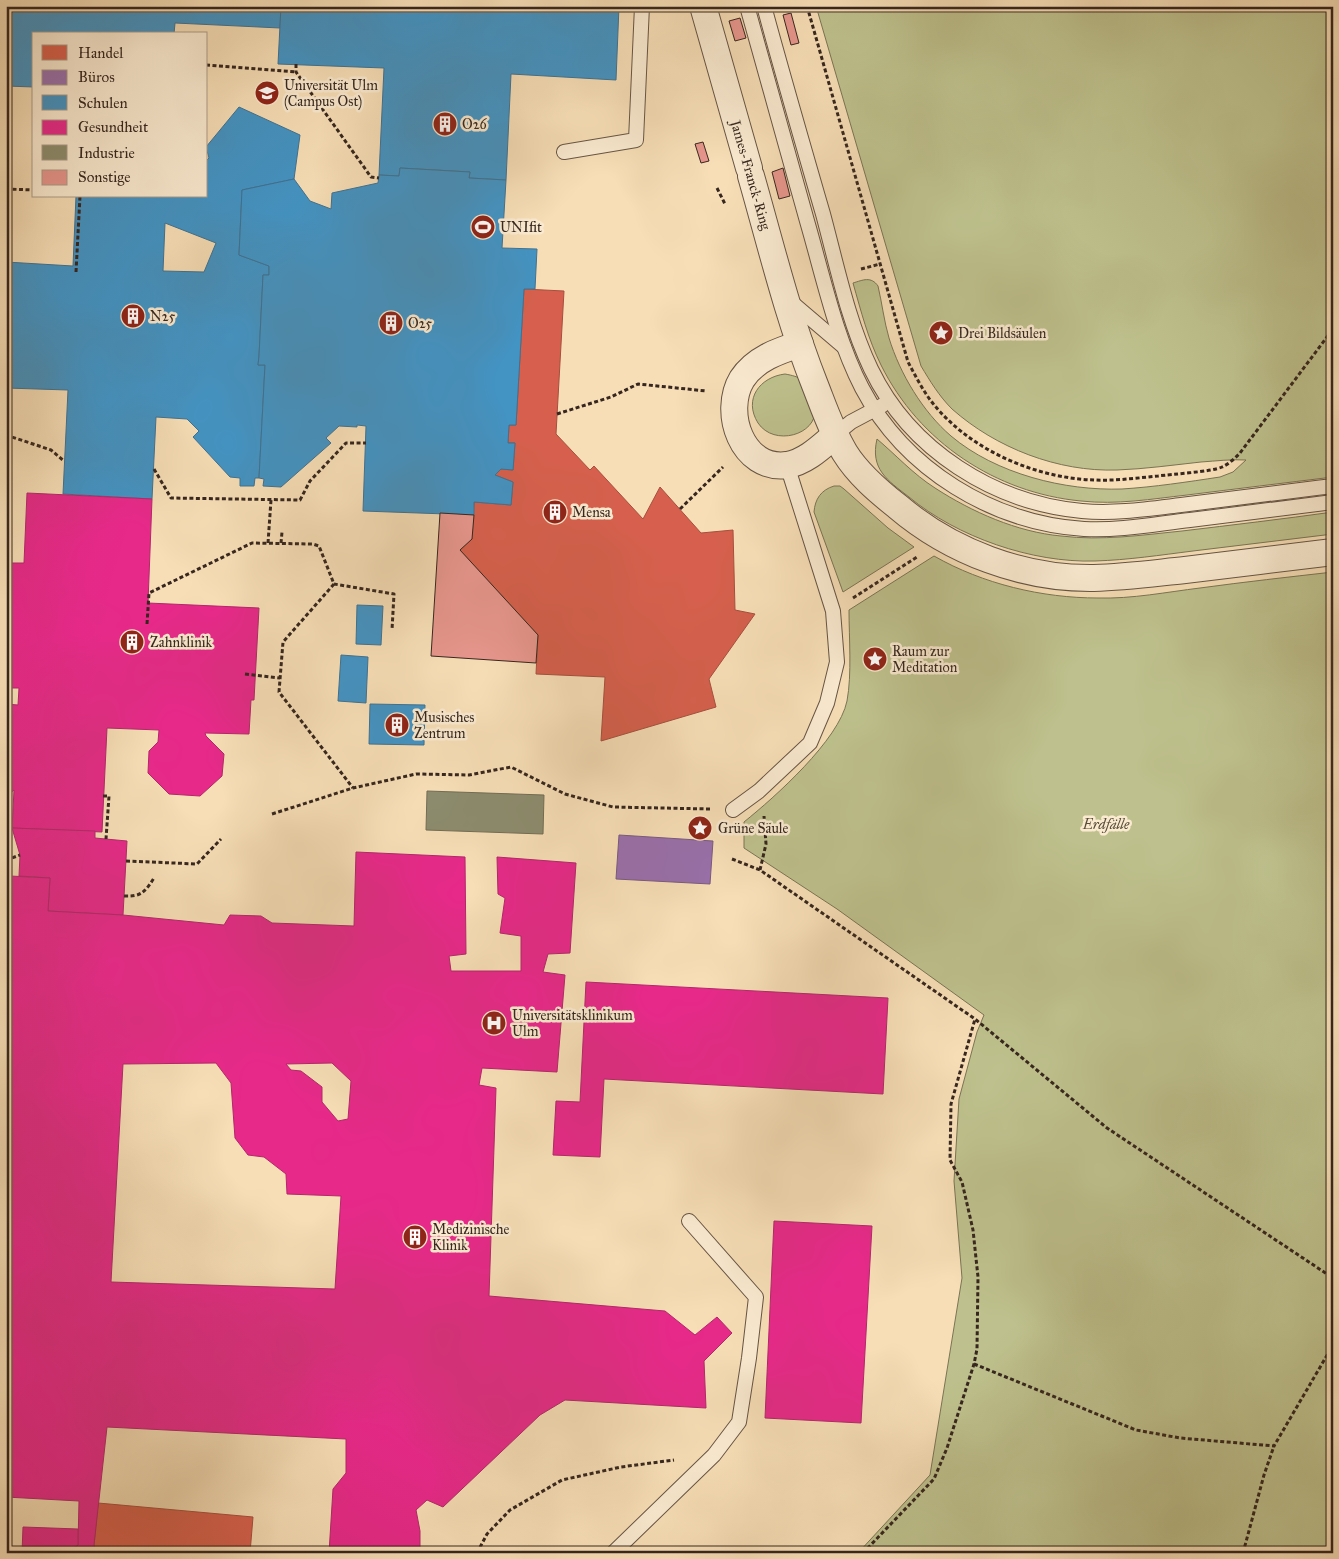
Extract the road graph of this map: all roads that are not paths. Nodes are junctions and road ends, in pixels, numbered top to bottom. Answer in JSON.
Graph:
{"nodes":[{"id":1,"x":642,"y":6,"type":"edge"},
{"id":2,"x":703,"y":6,"type":"edge"},
{"id":3,"x":747,"y":6,"type":"edge"},
{"id":4,"x":764,"y":6,"type":"edge"},
{"id":5,"x":564,"y":152,"type":"dead end"},
{"id":6,"x":785,"y":297,"type":"junction"},
{"id":7,"x":829,"y":334,"type":"junction"},
{"id":8,"x":800,"y":344,"type":"junction"},
{"id":9,"x":844,"y":348,"type":"junction"},
{"id":10,"x":872,"y":370,"type":"junction"},
{"id":11,"x":890,"y":401,"type":"junction"},
{"id":12,"x":875,"y":409,"type":"junction"},
{"id":13,"x":835,"y":434,"type":"junction"},
{"id":14,"x":787,"y":465,"type":"junction"},
{"id":15,"x":1333,"y":486,"type":"edge"},
{"id":16,"x":1333,"y":502,"type":"edge"},
{"id":17,"x":1333,"y":552,"type":"edge"},
{"id":18,"x":733,"y":810,"type":"road end"},
{"id":19,"x":689,"y":1221,"type":"dead end"},
{"id":20,"x":613,"y":1553,"type":"edge"}],
"edges":[{"from":1,"to":5,"type":"lane"},
{"from":2,"to":6,"type":"street","name":"James-Franck-Ring"},
{"from":3,"to":9,"type":"lane"},
{"from":4,"to":10,"type":"lane"},
{"from":6,"to":7,"type":"lane"},
{"from":6,"to":8,"type":"street","name":"James-Franck-Ring"},
{"from":7,"to":8,"type":"lane"},
{"from":7,"to":9,"type":"lane"},
{"from":8,"to":13,"type":"street","name":"James-Franck-Ring"},
{"from":8,"to":14,"type":"street"},
{"from":9,"to":10,"type":"lane"},
{"from":9,"to":12,"type":"lane"},
{"from":10,"to":11,"type":"lane"},
{"from":11,"to":12,"type":"lane"},
{"from":11,"to":15,"type":"lane"},
{"from":12,"to":13,"type":"lane"},
{"from":12,"to":16,"type":"lane"},
{"from":13,"to":14,"type":"street"},
{"from":13,"to":17,"type":"street","name":"James-Franck-Ring"},
{"from":14,"to":18,"type":"lane"},
{"from":19,"to":20,"type":"lane"}]}
